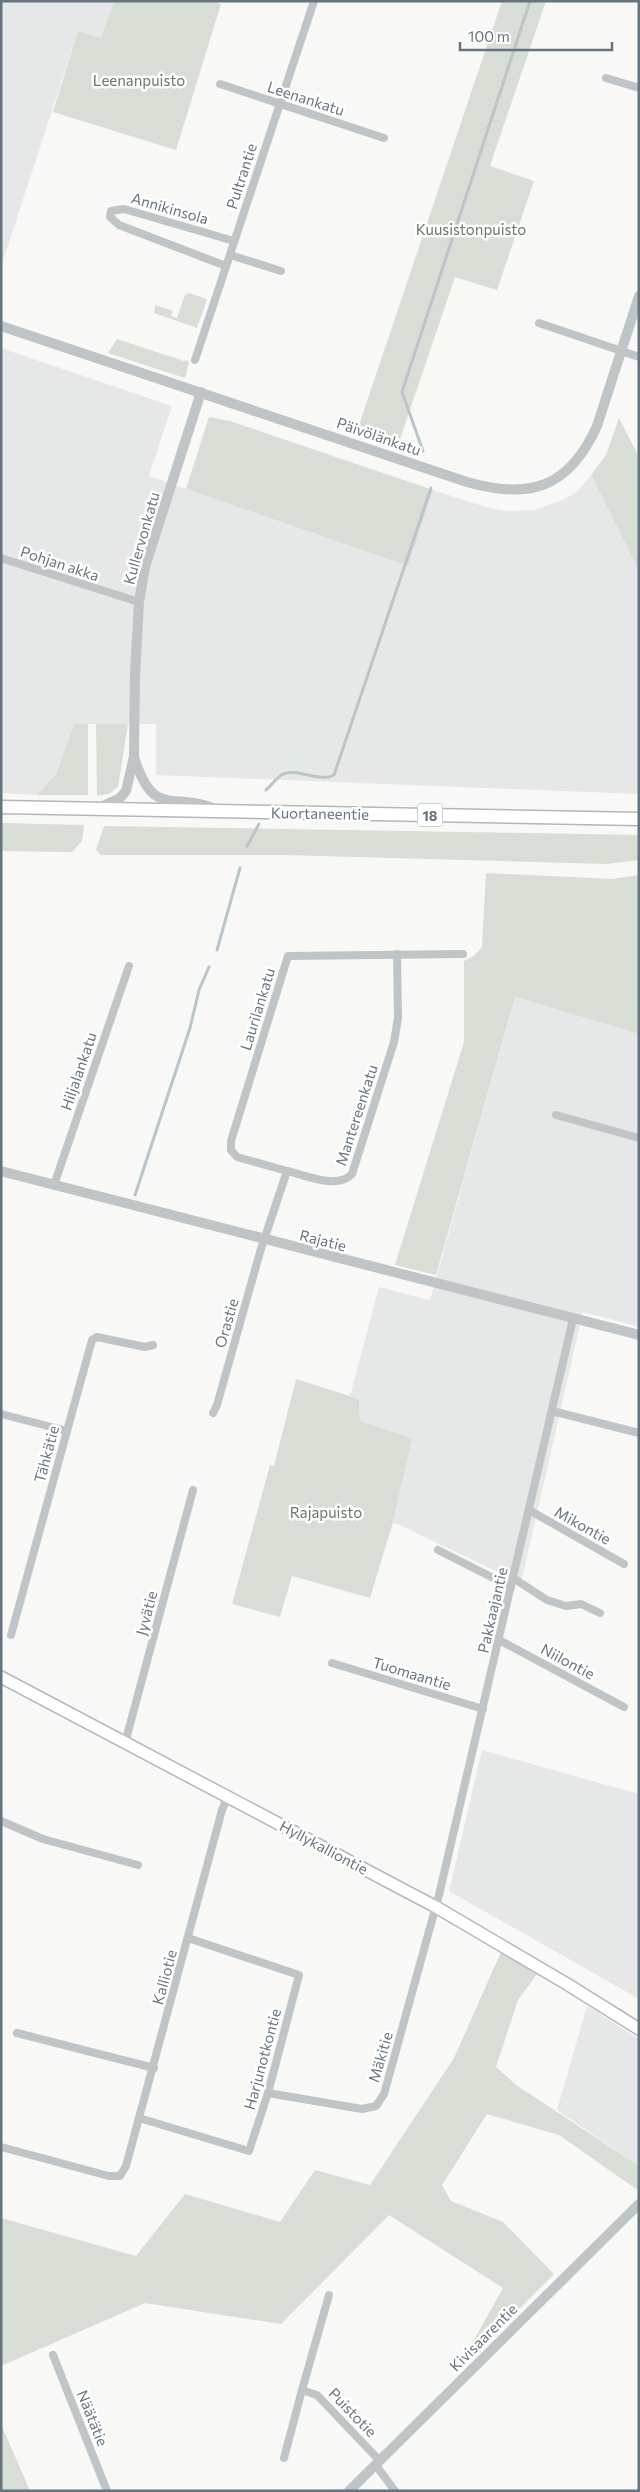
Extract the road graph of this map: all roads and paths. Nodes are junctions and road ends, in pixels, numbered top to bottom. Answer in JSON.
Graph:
{"nodes":[{"id":1,"x":314,"y":1,"type":"edge"},
{"id":2,"x":606,"y":78,"type":"dead end"},
{"id":3,"x":220,"y":84,"type":"dead end"},
{"id":4,"x":639,"y":88,"type":"edge"},
{"id":5,"x":280,"y":104,"type":"junction"},
{"id":6,"x":384,"y":138,"type":"dead end"},
{"id":7,"x":234,"y":241,"type":"junction"},
{"id":8,"x":230,"y":254,"type":"junction"},
{"id":9,"x":226,"y":266,"type":"junction"},
{"id":10,"x":281,"y":272,"type":"dead end"},
{"id":11,"x":639,"y":296,"type":"edge"},
{"id":12,"x":539,"y":323,"type":"dead end"},
{"id":13,"x":1,"y":326,"type":"edge"},
{"id":14,"x":621,"y":351,"type":"junction"},
{"id":15,"x":639,"y":357,"type":"edge"},
{"id":16,"x":194,"y":360,"type":"dead end"},
{"id":17,"x":201,"y":392,"type":"junction"},
{"id":18,"x":1,"y":558,"type":"edge"},
{"id":19,"x":139,"y":602,"type":"junction"},
{"id":20,"x":134,"y":756,"type":"junction"},
{"id":21,"x":1,"y":807,"type":"edge"},
{"id":22,"x":96,"y":808,"type":"junction"},
{"id":23,"x":221,"y":811,"type":"junction"},
{"id":24,"x":639,"y":819,"type":"edge"},
{"id":25,"x":397,"y":954,"type":"junction"},
{"id":26,"x":463,"y":954,"type":"dead end"},
{"id":27,"x":128,"y":966,"type":"dead end"},
{"id":28,"x":556,"y":1115,"type":"dead end"},
{"id":29,"x":639,"y":1138,"type":"edge"},
{"id":30,"x":1,"y":1171,"type":"edge"},
{"id":31,"x":288,"y":1171,"type":"junction"},
{"id":32,"x":54,"y":1185,"type":"junction"},
{"id":33,"x":264,"y":1240,"type":"junction"},
{"id":34,"x":573,"y":1318,"type":"junction"},
{"id":35,"x":639,"y":1335,"type":"edge"},
{"id":36,"x":153,"y":1345,"type":"dead end"},
{"id":37,"x":552,"y":1411,"type":"junction"},
{"id":38,"x":213,"y":1413,"type":"dead end"},
{"id":39,"x":1,"y":1414,"type":"edge"},
{"id":40,"x":67,"y":1431,"type":"junction"},
{"id":41,"x":639,"y":1433,"type":"edge"},
{"id":42,"x":193,"y":1490,"type":"dead end"},
{"id":43,"x":529,"y":1510,"type":"junction"},
{"id":44,"x":438,"y":1550,"type":"dead end"},
{"id":45,"x":624,"y":1564,"type":"dead end"},
{"id":46,"x":513,"y":1578,"type":"junction"},
{"id":47,"x":511,"y":1587,"type":"junction"},
{"id":48,"x":600,"y":1613,"type":"dead end"},
{"id":49,"x":11,"y":1635,"type":"dead end"},
{"id":50,"x":499,"y":1640,"type":"junction"},
{"id":51,"x":332,"y":1663,"type":"dead end"},
{"id":52,"x":1,"y":1677,"type":"edge"},
{"id":53,"x":624,"y":1707,"type":"dead end"},
{"id":54,"x":483,"y":1709,"type":"junction"},
{"id":55,"x":125,"y":1743,"type":"junction"},
{"id":56,"x":228,"y":1796,"type":"junction"},
{"id":57,"x":1,"y":1821,"type":"edge"},
{"id":58,"x":138,"y":1865,"type":"dead end"},
{"id":59,"x":436,"y":1907,"type":"junction"},
{"id":60,"x":188,"y":1938,"type":"junction"},
{"id":61,"x":639,"y":2029,"type":"edge"},
{"id":62,"x":17,"y":2033,"type":"dead end"},
{"id":63,"x":154,"y":2068,"type":"junction"},
{"id":64,"x":268,"y":2093,"type":"junction"},
{"id":65,"x":139,"y":2118,"type":"junction"},
{"id":66,"x":1,"y":2147,"type":"edge"},
{"id":67,"x":639,"y":2204,"type":"edge"},
{"id":68,"x":329,"y":2295,"type":"dead end"},
{"id":69,"x":53,"y":2356,"type":"dead end"},
{"id":70,"x":302,"y":2390,"type":"junction"},
{"id":71,"x":284,"y":2458,"type":"dead end"},
{"id":72,"x":377,"y":2462,"type":"junction"},
{"id":73,"x":107,"y":2491,"type":"edge"},
{"id":74,"x":348,"y":2491,"type":"edge"},
{"id":75,"x":395,"y":2491,"type":"edge"}],
"edges":[{"from":1,"to":5,"type":"street","name":"Pultrantie"},
{"from":2,"to":4,"type":"street"},
{"from":3,"to":5,"type":"street","name":"Leenankatu"},
{"from":5,"to":6,"type":"street","name":"Leenankatu"},
{"from":5,"to":7,"type":"street","name":"Pultrantie"},
{"from":7,"to":8,"type":"street","name":"Pultrantie"},
{"from":7,"to":9,"type":"street","name":"Annikinsola"},
{"from":8,"to":9,"type":"street","name":"Pultrantie"},
{"from":8,"to":10,"type":"street"},
{"from":9,"to":16,"type":"street","name":"Pultrantie"},
{"from":11,"to":14,"type":"street","name":"Päivölänkatu"},
{"from":12,"to":14,"type":"street"},
{"from":13,"to":17,"type":"street","name":"Päivölänkatu"},
{"from":14,"to":15,"type":"street"},
{"from":14,"to":17,"type":"street","name":"Päivölänkatu"},
{"from":17,"to":19,"type":"street","name":"Kullervonkatu"},
{"from":18,"to":19,"type":"street","name":"Pohjan akka"},
{"from":19,"to":20,"type":"street","name":"Kullervonkatu"},
{"from":20,"to":22,"type":"street","name":"Kullervonkatu"},
{"from":20,"to":23,"type":"street","name":"Kullervonkatu"},
{"from":21,"to":22,"type":"highway","name":"Kuortaneentie","number":"18"},
{"from":22,"to":23,"type":"highway","name":"Kuortaneentie","number":"18"},
{"from":23,"to":24,"type":"highway","name":"Kuortaneentie","number":"18"},
{"from":25,"to":26,"type":"street","name":"Laurilankatu"},
{"from":25,"to":31,"type":"street","name":"Mantereenkatu"},
{"from":25,"to":31,"type":"street","name":"Laurilankatu"},
{"from":27,"to":32,"type":"street","name":"Hiljalankatu"},
{"from":28,"to":29,"type":"street"},
{"from":30,"to":32,"type":"street","name":"Rajatie"},
{"from":31,"to":33,"type":"street"},
{"from":32,"to":33,"type":"street","name":"Rajatie"},
{"from":33,"to":34,"type":"street","name":"Rajatie"},
{"from":33,"to":38,"type":"street","name":"Orastie"},
{"from":34,"to":35,"type":"street","name":"Rajatie"},
{"from":34,"to":37,"type":"street","name":"Pakkaajantie"},
{"from":36,"to":40,"type":"street","name":"Tähkätie"},
{"from":37,"to":41,"type":"street"},
{"from":37,"to":43,"type":"street","name":"Pakkaajantie"},
{"from":39,"to":40,"type":"street"},
{"from":40,"to":49,"type":"street","name":"Tähkätie"},
{"from":42,"to":55,"type":"street","name":"Jyvätie"},
{"from":43,"to":45,"type":"street","name":"Mikontie"},
{"from":43,"to":46,"type":"street","name":"Pakkaajantie"},
{"from":44,"to":47,"type":"street"},
{"from":46,"to":47,"type":"street","name":"Pakkaajantie"},
{"from":46,"to":48,"type":"street"},
{"from":47,"to":50,"type":"street","name":"Pakkaajantie"},
{"from":50,"to":53,"type":"street","name":"Niilontie"},
{"from":50,"to":54,"type":"street","name":"Pakkaajantie"},
{"from":51,"to":54,"type":"street","name":"Tuomaantie"},
{"from":52,"to":55,"type":"main road","name":"Hyllykalliontie"},
{"from":54,"to":59,"type":"street","name":"Pakkaajantie"},
{"from":55,"to":56,"type":"main road","name":"Hyllykalliontie"},
{"from":56,"to":59,"type":"main road","name":"Hyllykalliontie"},
{"from":56,"to":60,"type":"street","name":"Kalliotie"},
{"from":57,"to":58,"type":"street"},
{"from":59,"to":61,"type":"main road","name":"Hyllykalliontie"},
{"from":59,"to":64,"type":"street","name":"Mäkitie"},
{"from":60,"to":63,"type":"street","name":"Kalliotie"},
{"from":60,"to":64,"type":"street","name":"Harjunotkontie"},
{"from":62,"to":63,"type":"street"},
{"from":63,"to":65,"type":"street","name":"Kalliotie"},
{"from":64,"to":65,"type":"street","name":"Harjunotkontie"},
{"from":65,"to":66,"type":"street","name":"Kalliotie"},
{"from":67,"to":72,"type":"street","name":"Kivisaarentie"},
{"from":68,"to":70,"type":"street"},
{"from":69,"to":73,"type":"street","name":"Näätätie"},
{"from":70,"to":71,"type":"street"},
{"from":70,"to":72,"type":"street","name":"Puistotie"},
{"from":72,"to":74,"type":"street","name":"Kivisaarentie"},
{"from":72,"to":75,"type":"street","name":"Puistotie"}]}
